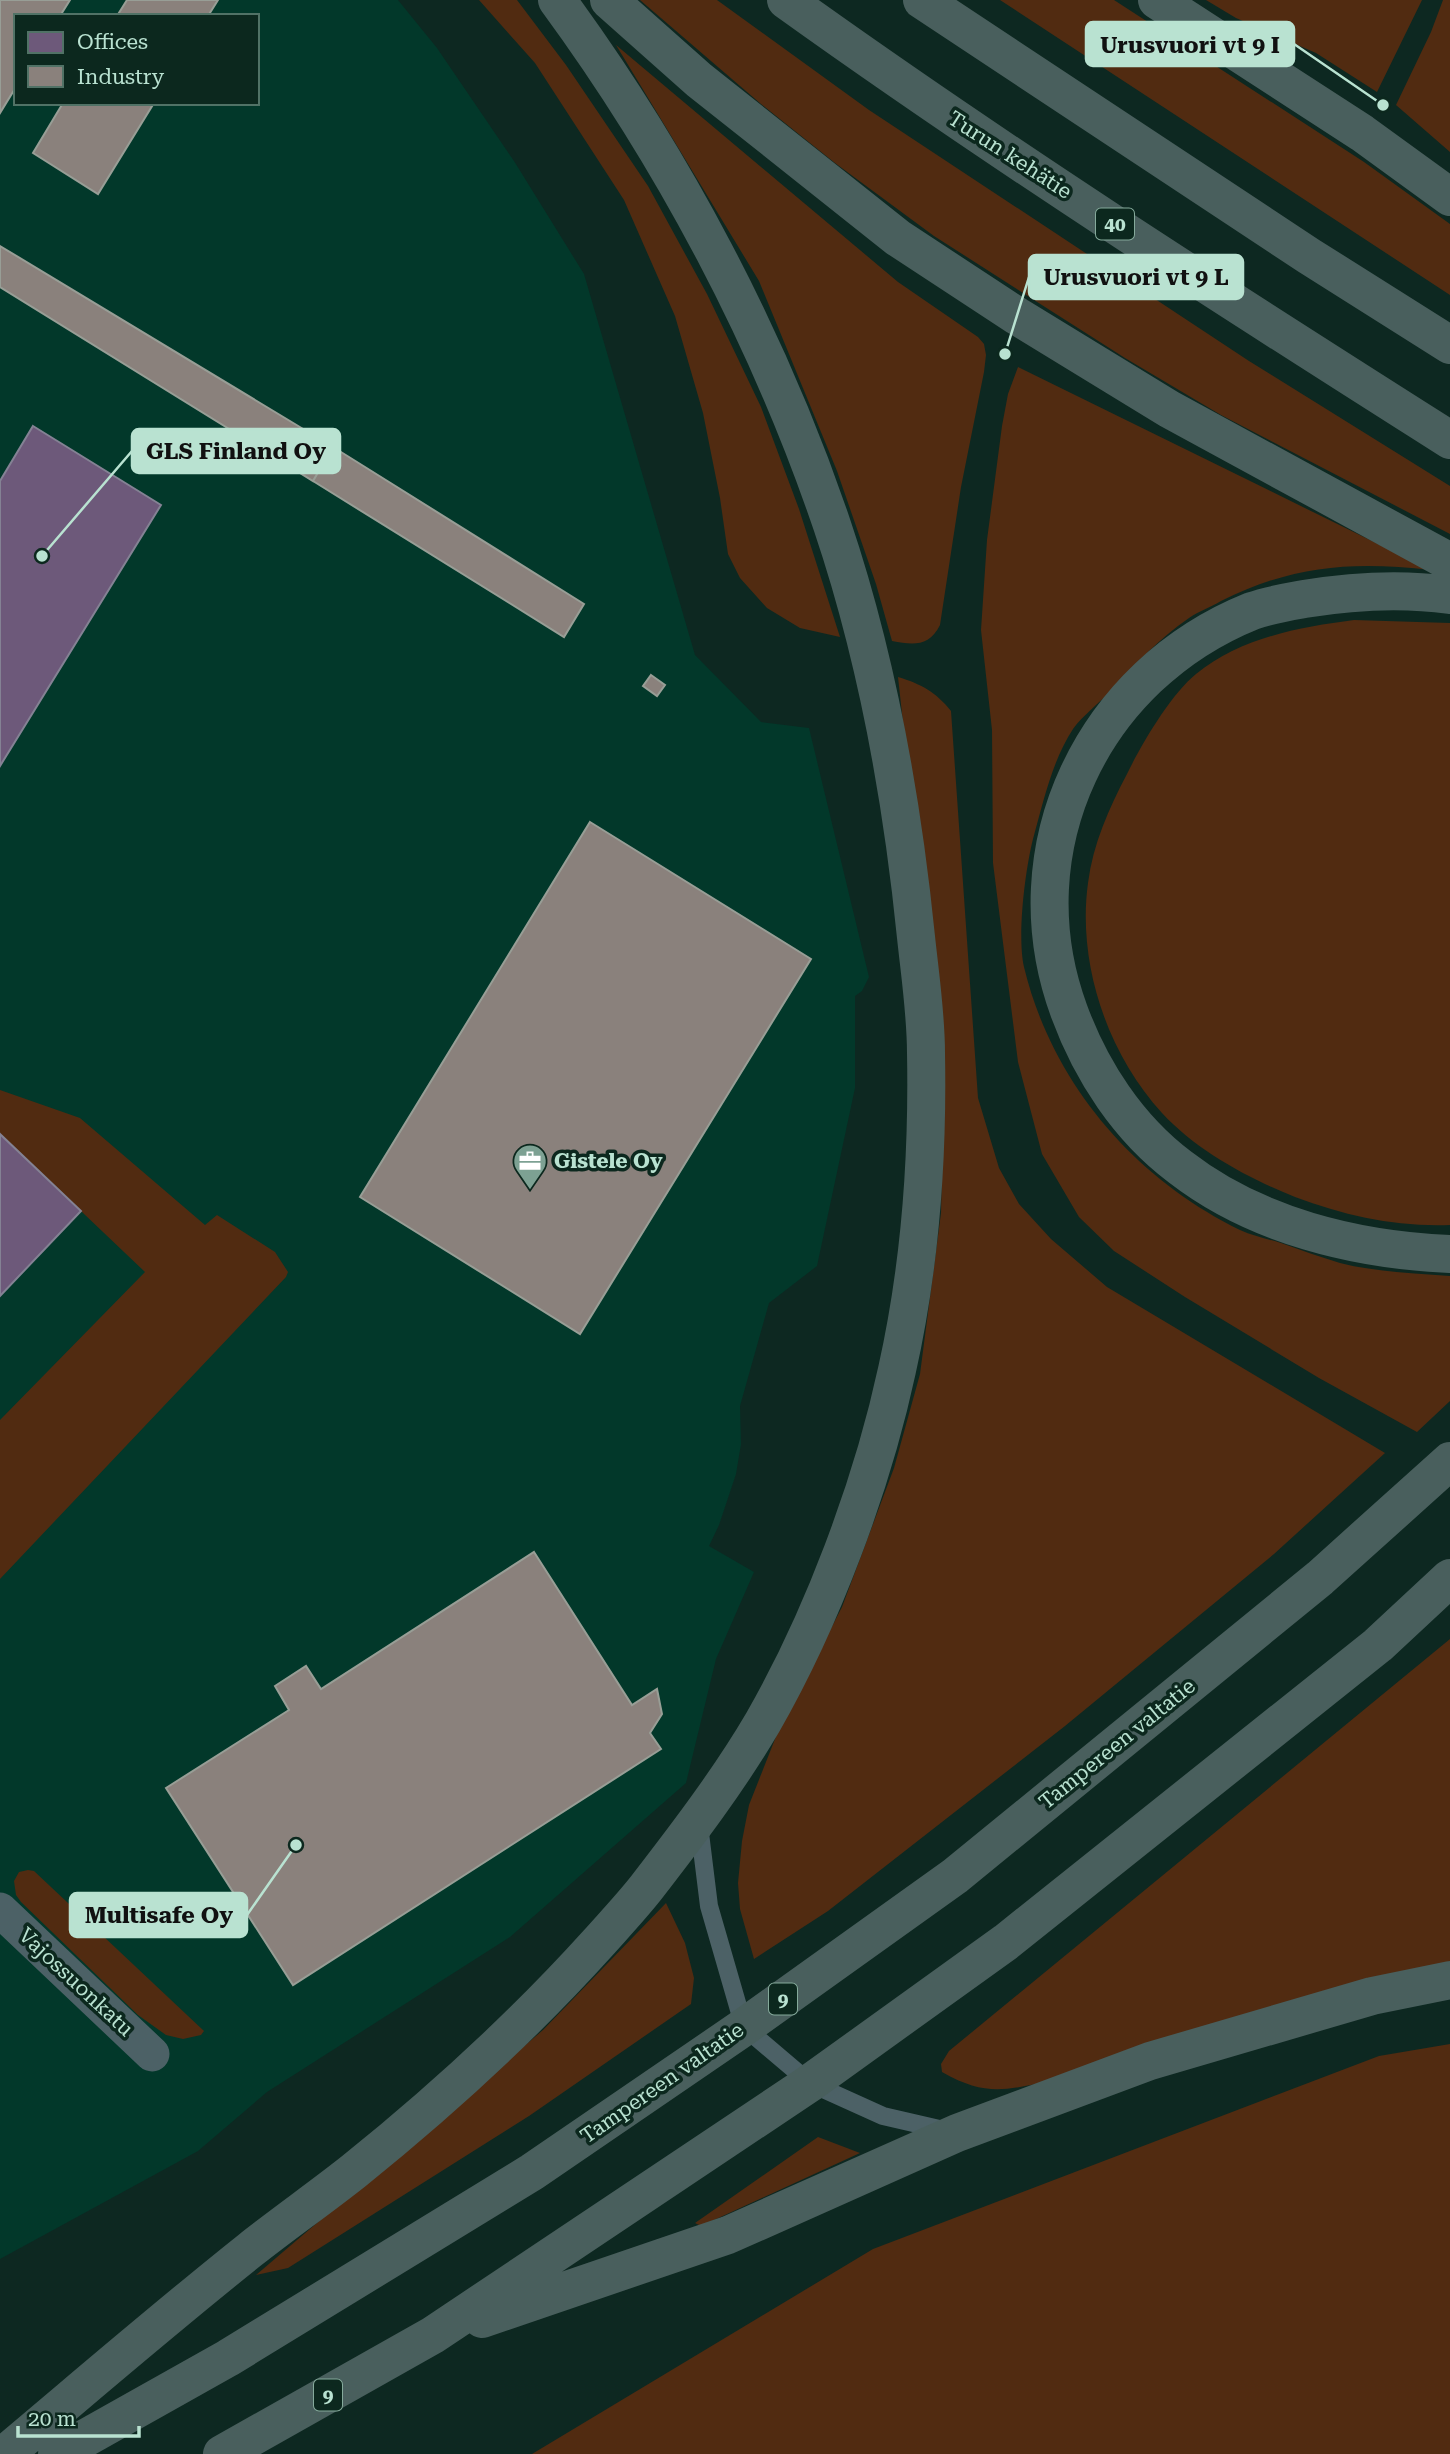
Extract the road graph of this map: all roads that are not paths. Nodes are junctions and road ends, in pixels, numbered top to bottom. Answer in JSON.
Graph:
{"nodes":[{"id":1,"x":557,"y":0,"type":"edge"},
{"id":2,"x":609,"y":0,"type":"edge"},
{"id":3,"x":786,"y":0,"type":"edge"},
{"id":4,"x":922,"y":0,"type":"edge"},
{"id":5,"x":1157,"y":0,"type":"edge"},
{"id":6,"x":1450,"y":197,"type":"edge"},
{"id":7,"x":1450,"y":345,"type":"edge"},
{"id":8,"x":1450,"y":440,"type":"edge"},
{"id":9,"x":1450,"y":562,"type":"edge"},
{"id":10,"x":1450,"y":595,"type":"edge"},
{"id":11,"x":1450,"y":1254,"type":"edge"},
{"id":12,"x":1450,"y":1461,"type":"edge"},
{"id":13,"x":1450,"y":1578,"type":"edge"},
{"id":14,"x":698,"y":1818,"type":"junction"},
{"id":15,"x":0,"y":1910,"type":"edge"},
{"id":16,"x":1450,"y":1980,"type":"edge"},
{"id":17,"x":744,"y":2027,"type":"junction"},
{"id":18,"x":152,"y":2054,"type":"dead end"},
{"id":19,"x":810,"y":2083,"type":"junction"},
{"id":20,"x":957,"y":2133,"type":"junction"},
{"id":21,"x":433,"y":2335,"type":"junction"},
{"id":22,"x":5,"y":2454,"type":"edge"},
{"id":23,"x":57,"y":2454,"type":"edge"},
{"id":24,"x":222,"y":2454,"type":"edge"}],
"edges":[{"from":1,"to":14,"type":"highway"},
{"from":2,"to":9,"type":"highway"},
{"from":3,"to":8,"type":"highway","name":"Turun kehätie","number":"40"},
{"from":4,"to":7,"type":"highway"},
{"from":5,"to":6,"type":"highway"},
{"from":10,"to":11,"type":"highway"},
{"from":12,"to":17,"type":"highway","name":"Tampereen valtatie","number":"9"},
{"from":13,"to":19,"type":"highway","number":"9"},
{"from":14,"to":17,"type":"lane"},
{"from":14,"to":22,"type":"highway"},
{"from":15,"to":18,"type":"street","name":"Vajossuonkatu"},
{"from":16,"to":20,"type":"highway"},
{"from":17,"to":19,"type":"lane"},
{"from":17,"to":23,"type":"highway","name":"Tampereen valtatie","number":"9"},
{"from":19,"to":20,"type":"lane"},
{"from":19,"to":21,"type":"highway","number":"9"},
{"from":20,"to":21,"type":"highway"},
{"from":21,"to":24,"type":"highway","number":"9"}]}
